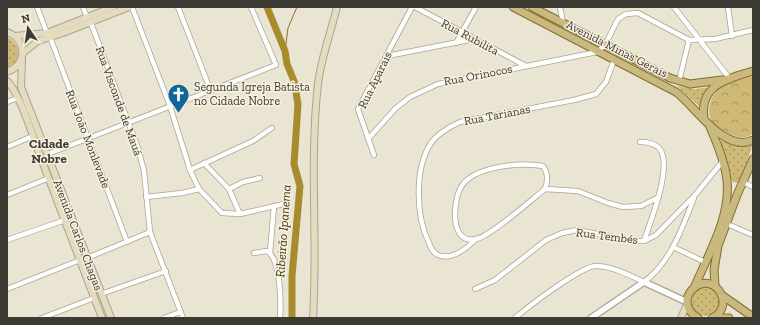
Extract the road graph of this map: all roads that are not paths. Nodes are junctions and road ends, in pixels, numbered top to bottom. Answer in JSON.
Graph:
{"nodes":[{"id":1,"x":38,"y":7,"type":"edge"},
{"id":2,"x":83,"y":7,"type":"edge"},
{"id":3,"x":113,"y":7,"type":"edge"},
{"id":4,"x":130,"y":7,"type":"edge"},
{"id":5,"x":178,"y":7,"type":"edge"},
{"id":6,"x":251,"y":7,"type":"edge"},
{"id":7,"x":337,"y":7,"type":"edge"},
{"id":8,"x":413,"y":7,"type":"edge"},
{"id":9,"x":476,"y":7,"type":"edge"},
{"id":10,"x":513,"y":7,"type":"edge"},
{"id":11,"x":532,"y":7,"type":"edge"},
{"id":12,"x":560,"y":7,"type":"edge"},
{"id":13,"x":674,"y":7,"type":"edge"},
{"id":14,"x":728,"y":7,"type":"edge"},
{"id":15,"x":89,"y":20,"type":"junction"},
{"id":16,"x":563,"y":23,"type":"junction"},
{"id":17,"x":753,"y":30,"type":"edge"},
{"id":18,"x":7,"y":31,"type":"edge"},
{"id":19,"x":464,"y":33,"type":"junction"},
{"id":20,"x":14,"y":35,"type":"junction"},
{"id":21,"x":48,"y":35,"type":"junction"},
{"id":22,"x":732,"y":36,"type":"junction"},
{"id":23,"x":474,"y":39,"type":"junction"},
{"id":24,"x":689,"y":40,"type":"junction"},
{"id":25,"x":700,"y":40,"type":"junction"},
{"id":26,"x":456,"y":43,"type":"junction"},
{"id":27,"x":605,"y":44,"type":"junction"},
{"id":28,"x":23,"y":52,"type":"junction"},
{"id":29,"x":597,"y":52,"type":"junction"},
{"id":30,"x":386,"y":56,"type":"junction"},
{"id":31,"x":22,"y":60,"type":"junction"},
{"id":32,"x":614,"y":60,"type":"junction"},
{"id":33,"x":527,"y":66,"type":"junction"},
{"id":34,"x":753,"y":71,"type":"edge"},
{"id":35,"x":7,"y":72,"type":"edge"},
{"id":36,"x":730,"y":79,"type":"junction"},
{"id":37,"x":7,"y":81,"type":"edge"},
{"id":38,"x":679,"y":82,"type":"junction"},
{"id":39,"x":210,"y":89,"type":"junction"},
{"id":40,"x":18,"y":98,"type":"junction"},
{"id":41,"x":7,"y":102,"type":"edge"},
{"id":42,"x":170,"y":106,"type":"junction"},
{"id":43,"x":707,"y":122,"type":"junction"},
{"id":44,"x":129,"y":123,"type":"junction"},
{"id":45,"x":272,"y":128,"type":"dead end"},
{"id":46,"x":33,"y":136,"type":"junction"},
{"id":47,"x":87,"y":138,"type":"junction"},
{"id":48,"x":368,"y":139,"type":"junction"},
{"id":49,"x":753,"y":140,"type":"edge"},
{"id":50,"x":640,"y":142,"type":"dead end"},
{"id":51,"x":7,"y":147,"type":"edge"},
{"id":52,"x":48,"y":154,"type":"junction"},
{"id":53,"x":374,"y":155,"type":"dead end"},
{"id":54,"x":753,"y":159,"type":"edge"},
{"id":55,"x":722,"y":162,"type":"junction"},
{"id":56,"x":204,"y":163,"type":"junction"},
{"id":57,"x":190,"y":170,"type":"junction"},
{"id":58,"x":49,"y":178,"type":"junction"},
{"id":59,"x":260,"y":178,"type":"dead end"},
{"id":60,"x":743,"y":182,"type":"junction"},
{"id":61,"x":753,"y":187,"type":"edge"},
{"id":62,"x":199,"y":189,"type":"junction"},
{"id":63,"x":229,"y":189,"type":"junction"},
{"id":64,"x":545,"y":189,"type":"junction"},
{"id":65,"x":696,"y":194,"type":"junction"},
{"id":66,"x":7,"y":195,"type":"edge"},
{"id":67,"x":146,"y":197,"type":"junction"},
{"id":68,"x":659,"y":197,"type":"junction"},
{"id":69,"x":288,"y":203,"type":"dead end"},
{"id":70,"x":274,"y":206,"type":"junction"},
{"id":71,"x":240,"y":214,"type":"junction"},
{"id":72,"x":65,"y":220,"type":"junction"},
{"id":73,"x":727,"y":224,"type":"junction"},
{"id":74,"x":150,"y":232,"type":"junction"},
{"id":75,"x":753,"y":235,"type":"edge"},
{"id":76,"x":476,"y":239,"type":"junction"},
{"id":77,"x":7,"y":240,"type":"edge"},
{"id":78,"x":644,"y":241,"type":"junction"},
{"id":79,"x":127,"y":242,"type":"junction"},
{"id":80,"x":673,"y":247,"type":"junction"},
{"id":81,"x":254,"y":253,"type":"dead end"},
{"id":82,"x":270,"y":253,"type":"junction"},
{"id":83,"x":87,"y":258,"type":"junction"},
{"id":84,"x":80,"y":260,"type":"junction"},
{"id":85,"x":705,"y":262,"type":"junction"},
{"id":86,"x":166,"y":271,"type":"junction"},
{"id":87,"x":644,"y":282,"type":"junction"},
{"id":88,"x":715,"y":286,"type":"junction"},
{"id":89,"x":694,"y":288,"type":"junction"},
{"id":90,"x":7,"y":289,"type":"edge"},
{"id":91,"x":475,"y":289,"type":"dead end"},
{"id":92,"x":101,"y":294,"type":"junction"},
{"id":93,"x":723,"y":296,"type":"junction"},
{"id":94,"x":94,"y":298,"type":"junction"},
{"id":95,"x":687,"y":303,"type":"junction"},
{"id":96,"x":180,"y":312,"type":"junction"},
{"id":97,"x":753,"y":317,"type":"edge"},
{"id":98,"x":42,"y":318,"type":"edge"},
{"id":99,"x":102,"y":318,"type":"edge"},
{"id":100,"x":110,"y":318,"type":"edge"},
{"id":101,"x":164,"y":318,"type":"edge"},
{"id":102,"x":183,"y":318,"type":"edge"},
{"id":103,"x":280,"y":318,"type":"edge"},
{"id":104,"x":313,"y":318,"type":"edge"},
{"id":105,"x":515,"y":318,"type":"edge"},
{"id":106,"x":591,"y":318,"type":"edge"},
{"id":107,"x":681,"y":318,"type":"edge"},
{"id":108,"x":698,"y":318,"type":"edge"},
{"id":109,"x":712,"y":318,"type":"edge"},
{"id":110,"x":719,"y":318,"type":"edge"},
{"id":111,"x":729,"y":318,"type":"edge"}],
"edges":[{"from":1,"to":21,"type":"street","name":"Rua João Monlevade"},
{"from":2,"to":15,"type":"street","name":"Rua Visconde de Mauá"},
{"from":3,"to":15,"type":"main road"},
{"from":4,"to":15,"type":"main road"},
{"from":4,"to":42,"type":"street"},
{"from":5,"to":39,"type":"street"},
{"from":6,"to":39,"type":"street"},
{"from":7,"to":104,"type":"main road"},
{"from":8,"to":19,"type":"street","name":"Rua Rubilita"},
{"from":8,"to":30,"type":"street","name":"Rua Aparais"},
{"from":9,"to":19,"type":"street"},
{"from":10,"to":29,"type":"main road","name":"Avenida Minas Gerais"},
{"from":11,"to":16,"type":"main road","name":"Avenida Minas Gerais"},
{"from":12,"to":16,"type":"street"},
{"from":13,"to":25,"type":"street"},
{"from":14,"to":22,"type":"street"},
{"from":15,"to":21,"type":"main road"},
{"from":15,"to":44,"type":"street","name":"Rua Visconde de Mauá"},
{"from":16,"to":27,"type":"main road","name":"Avenida Minas Gerais"},
{"from":17,"to":22,"type":"street"},
{"from":18,"to":20,"type":"main road"},
{"from":19,"to":23,"type":"street","name":"Rua Rubilita"},
{"from":19,"to":26,"type":"street"},
{"from":20,"to":21,"type":"main road"},
{"from":20,"to":28,"type":"main road"},
{"from":21,"to":28,"type":"main road"},
{"from":21,"to":47,"type":"street","name":"Rua João Monlevade"},
{"from":22,"to":25,"type":"street"},
{"from":23,"to":26,"type":"street"},
{"from":23,"to":33,"type":"street","name":"Rua Rubilita"},
{"from":24,"to":25,"type":"street"},
{"from":24,"to":27,"type":"street"},
{"from":24,"to":38,"type":"street"},
{"from":25,"to":36,"type":"street"},
{"from":26,"to":30,"type":"street"},
{"from":27,"to":29,"type":"street"},
{"from":27,"to":38,"type":"main road","name":"Avenida Minas Gerais"},
{"from":28,"to":31,"type":"main road","name":"Avenida Carlos Chagas"},
{"from":29,"to":32,"type":"main road","name":"Avenida Minas Gerais"},
{"from":29,"to":33,"type":"street","name":"Rua Orinocos"},
{"from":30,"to":48,"type":"street","name":"Rua Aparais"},
{"from":31,"to":35,"type":"main road"},
{"from":31,"to":52,"type":"main road","name":"Avenida Carlos Chagas"},
{"from":32,"to":43,"type":"main road","name":"Avenida Minas Gerais"},
{"from":32,"to":76,"type":"street","name":"Rua Tarianas"},
{"from":33,"to":48,"type":"street","name":"Rua Orinocos"},
{"from":34,"to":36,"type":"main road"},
{"from":36,"to":38,"type":"main road","name":"Avenida Minas Gerais"},
{"from":36,"to":43,"type":"main road"},
{"from":37,"to":40,"type":"main road","name":"Avenida Carlos Chagas"},
{"from":39,"to":42,"type":"street"},
{"from":40,"to":41,"type":"street"},
{"from":40,"to":46,"type":"main road","name":"Avenida Carlos Chagas"},
{"from":42,"to":44,"type":"street"},
{"from":42,"to":57,"type":"street"},
{"from":43,"to":49,"type":"main road","name":"Avenida Minas Gerais"},
{"from":43,"to":55,"type":"main road"},
{"from":44,"to":47,"type":"street"},
{"from":44,"to":67,"type":"street","name":"Rua Visconde de Mauá"},
{"from":45,"to":56,"type":"street"},
{"from":46,"to":51,"type":"street"},
{"from":46,"to":58,"type":"main road","name":"Avenida Carlos Chagas"},
{"from":47,"to":52,"type":"street"},
{"from":47,"to":79,"type":"street","name":"Rua João Monlevade"},
{"from":48,"to":53,"type":"street","name":"Rua Aparais"},
{"from":50,"to":68,"type":"street"},
{"from":52,"to":83,"type":"main road","name":"Avenida Carlos Chagas"},
{"from":54,"to":60,"type":"main road"},
{"from":55,"to":65,"type":"street","name":"Rua Tembés"},
{"from":55,"to":85,"type":"main road"},
{"from":56,"to":57,"type":"street"},
{"from":56,"to":63,"type":"street"},
{"from":57,"to":62,"type":"street"},
{"from":58,"to":66,"type":"street"},
{"from":58,"to":72,"type":"main road","name":"Avenida Carlos Chagas"},
{"from":59,"to":63,"type":"street"},
{"from":60,"to":61,"type":"street"},
{"from":60,"to":73,"type":"main road"},
{"from":62,"to":67,"type":"street"},
{"from":62,"to":71,"type":"street"},
{"from":63,"to":71,"type":"street"},
{"from":64,"to":68,"type":"street"},
{"from":64,"to":76,"type":"street","name":"Rua Tarianas"},
{"from":64,"to":76,"type":"street"},
{"from":65,"to":78,"type":"street","name":"Rua Tembés"},
{"from":65,"to":80,"type":"street"},
{"from":67,"to":74,"type":"street","name":"Rua Visconde de Mauá"},
{"from":68,"to":78,"type":"street"},
{"from":69,"to":70,"type":"street"},
{"from":70,"to":71,"type":"street"},
{"from":70,"to":82,"type":"street"},
{"from":72,"to":77,"type":"street"},
{"from":72,"to":84,"type":"main road","name":"Avenida Carlos Chagas"},
{"from":73,"to":75,"type":"street"},
{"from":73,"to":88,"type":"main road"},
{"from":74,"to":79,"type":"street"},
{"from":74,"to":86,"type":"street","name":"Rua Visconde de Mauá"},
{"from":78,"to":91,"type":"street","name":"Rua Tembés"},
{"from":79,"to":83,"type":"street"},
{"from":80,"to":85,"type":"street"},
{"from":80,"to":87,"type":"street"},
{"from":81,"to":82,"type":"street"},
{"from":82,"to":103,"type":"street"},
{"from":83,"to":92,"type":"main road","name":"Avenida Carlos Chagas"},
{"from":84,"to":90,"type":"street"},
{"from":84,"to":94,"type":"main road","name":"Avenida Carlos Chagas"},
{"from":85,"to":89,"type":"main road"},
{"from":86,"to":92,"type":"street"},
{"from":86,"to":96,"type":"street","name":"Rua Visconde de Mauá"},
{"from":87,"to":95,"type":"street"},
{"from":87,"to":105,"type":"street"},
{"from":87,"to":106,"type":"street"},
{"from":88,"to":89,"type":"main road"},
{"from":88,"to":93,"type":"main road"},
{"from":89,"to":95,"type":"main road"},
{"from":92,"to":100,"type":"main road","name":"Avenida Carlos Chagas"},
{"from":93,"to":97,"type":"main road"},
{"from":93,"to":109,"type":"main road"},
{"from":94,"to":98,"type":"street"},
{"from":94,"to":99,"type":"main road","name":"Avenida Carlos Chagas"},
{"from":95,"to":107,"type":"main road"},
{"from":95,"to":108,"type":"main road"},
{"from":96,"to":101,"type":"street"},
{"from":96,"to":102,"type":"street","name":"Rua Visconde de Mauá"},
{"from":110,"to":111,"type":"main road"}]}
